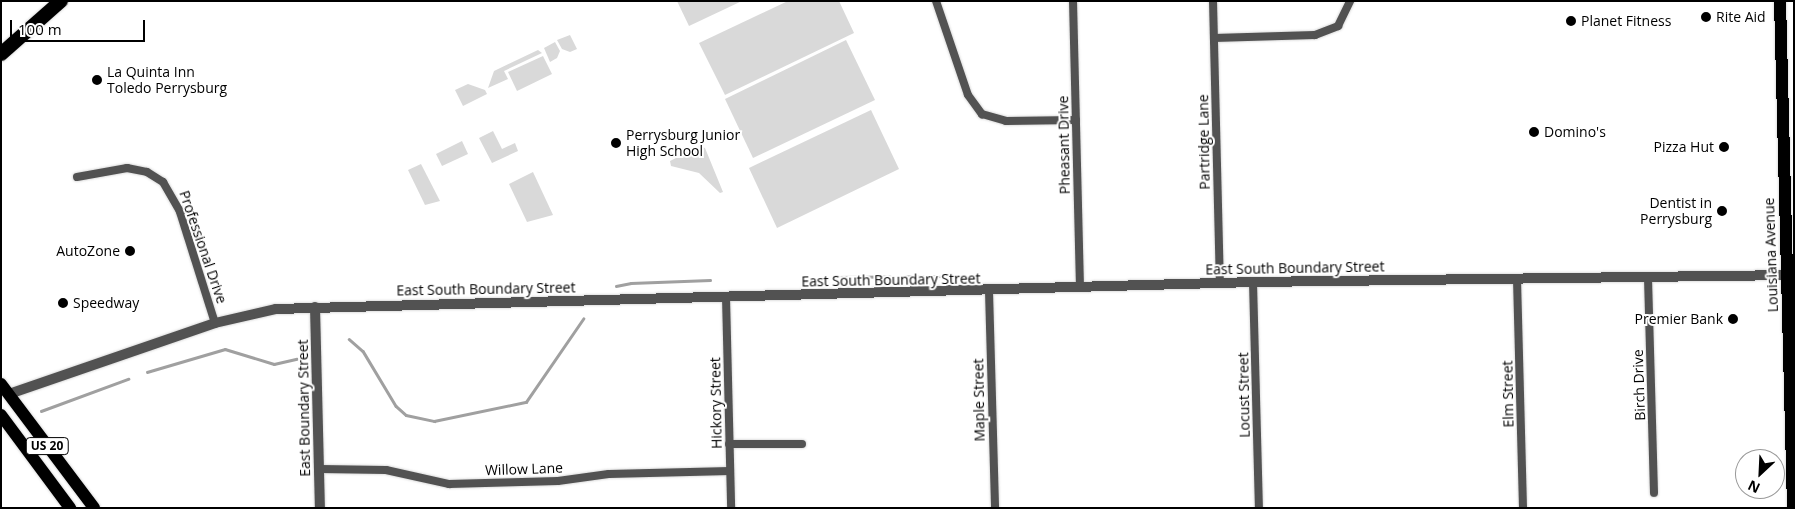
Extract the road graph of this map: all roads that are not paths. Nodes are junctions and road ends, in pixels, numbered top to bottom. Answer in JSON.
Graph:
{"nodes":[{"id":1,"x":61,"y":1,"type":"edge"},
{"id":2,"x":936,"y":1,"type":"edge"},
{"id":3,"x":1073,"y":1,"type":"edge"},
{"id":4,"x":1213,"y":1,"type":"edge"},
{"id":5,"x":1350,"y":1,"type":"edge"},
{"id":6,"x":1780,"y":1,"type":"edge"},
{"id":7,"x":1214,"y":38,"type":"junction"},
{"id":8,"x":1,"y":54,"type":"edge"},
{"id":9,"x":1076,"y":120,"type":"junction"},
{"id":10,"x":77,"y":177,"type":"dead end"},
{"id":11,"x":1790,"y":275,"type":"edge"},
{"id":12,"x":1648,"y":278,"type":"junction"},
{"id":13,"x":1518,"y":279,"type":"junction"},
{"id":14,"x":1253,"y":282,"type":"junction"},
{"id":15,"x":1220,"y":283,"type":"junction"},
{"id":16,"x":1080,"y":288,"type":"junction"},
{"id":17,"x":989,"y":291,"type":"junction"},
{"id":18,"x":726,"y":297,"type":"junction"},
{"id":19,"x":315,"y":307,"type":"junction"},
{"id":20,"x":215,"y":323,"type":"junction"},
{"id":21,"x":4,"y":390,"type":"edge"},
{"id":22,"x":1,"y":415,"type":"edge"},
{"id":23,"x":729,"y":444,"type":"junction"},
{"id":24,"x":802,"y":444,"type":"dead end"},
{"id":25,"x":320,"y":469,"type":"junction"},
{"id":26,"x":730,"y":471,"type":"junction"},
{"id":27,"x":1654,"y":493,"type":"dead end"},
{"id":28,"x":70,"y":508,"type":"edge"},
{"id":29,"x":94,"y":508,"type":"edge"},
{"id":30,"x":320,"y":508,"type":"edge"},
{"id":31,"x":731,"y":508,"type":"edge"},
{"id":32,"x":995,"y":508,"type":"edge"},
{"id":33,"x":1259,"y":508,"type":"edge"},
{"id":34,"x":1523,"y":508,"type":"edge"},
{"id":35,"x":1793,"y":508,"type":"edge"}],
"edges":[{"from":1,"to":8,"type":"highway"},
{"from":2,"to":9,"type":"street"},
{"from":3,"to":9,"type":"street","name":"Pheasant Drive"},
{"from":4,"to":7,"type":"street","name":"Partridge Lane"},
{"from":5,"to":7,"type":"street"},
{"from":6,"to":11,"type":"main road","name":"Louisiana Avenue"},
{"from":7,"to":15,"type":"street","name":"Partridge Lane"},
{"from":9,"to":16,"type":"street","name":"Pheasant Drive"},
{"from":10,"to":20,"type":"street","name":"Professional Drive"},
{"from":11,"to":12,"type":"street","name":"East South Boundary Street"},
{"from":11,"to":35,"type":"main road","name":"Louisiana Avenue"},
{"from":12,"to":13,"type":"street","name":"East South Boundary Street"},
{"from":12,"to":27,"type":"street","name":"Birch Drive"},
{"from":13,"to":14,"type":"street","name":"East South Boundary Street"},
{"from":13,"to":34,"type":"street","name":"Elm Street"},
{"from":14,"to":15,"type":"street","name":"East South Boundary Street"},
{"from":14,"to":33,"type":"street","name":"Locust Street"},
{"from":15,"to":16,"type":"street","name":"East South Boundary Street"},
{"from":16,"to":17,"type":"street","name":"East South Boundary Street"},
{"from":17,"to":18,"type":"street","name":"East South Boundary Street"},
{"from":17,"to":32,"type":"street","name":"Maple Street"},
{"from":18,"to":19,"type":"street","name":"East South Boundary Street"},
{"from":18,"to":23,"type":"street","name":"Hickory Street"},
{"from":19,"to":20,"type":"street","name":"East South Boundary Street"},
{"from":19,"to":25,"type":"street","name":"East Boundary Street"},
{"from":20,"to":21,"type":"street","name":"East South Boundary Street"},
{"from":21,"to":29,"type":"main road","number":"US 20"},
{"from":22,"to":28,"type":"main road","number":"US 20"},
{"from":23,"to":24,"type":"street"},
{"from":23,"to":26,"type":"street","name":"Hickory Street"},
{"from":25,"to":26,"type":"street","name":"Willow Lane"},
{"from":25,"to":30,"type":"street","name":"East Boundary Street"},
{"from":26,"to":31,"type":"street","name":"Hickory Street"}]}
